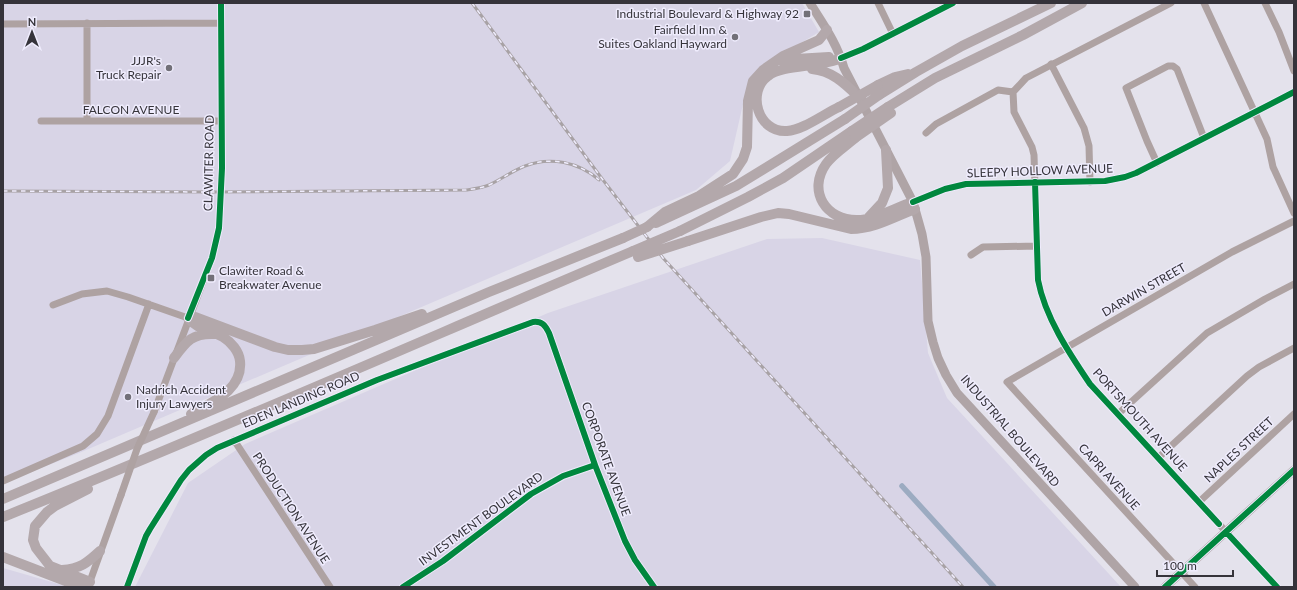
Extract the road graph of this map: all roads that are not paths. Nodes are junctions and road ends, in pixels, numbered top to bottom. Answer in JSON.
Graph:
{"nodes":[{"id":1,"x":220,"y":3,"type":"edge"},
{"id":2,"x":810,"y":3,"type":"edge"},
{"id":3,"x":878,"y":3,"type":"edge"},
{"id":4,"x":953,"y":3,"type":"edge"},
{"id":5,"x":1051,"y":3,"type":"edge"},
{"id":6,"x":1082,"y":3,"type":"edge"},
{"id":7,"x":1171,"y":3,"type":"edge"},
{"id":8,"x":1204,"y":3,"type":"edge"},
{"id":9,"x":1265,"y":3,"type":"edge"},
{"id":10,"x":942,"y":6,"type":"edge"},
{"id":11,"x":87,"y":23,"type":"junction"},
{"id":12,"x":220,"y":23,"type":"junction"},
{"id":13,"x":3,"y":24,"type":"edge"},
{"id":14,"x":827,"y":30,"type":"junction"},
{"id":15,"x":892,"y":34,"type":"junction"},
{"id":16,"x":841,"y":58,"type":"junction"},
{"id":17,"x":778,"y":60,"type":"junction"},
{"id":18,"x":1051,"y":64,"type":"junction"},
{"id":19,"x":800,"y":67,"type":"junction"},
{"id":20,"x":1294,"y":71,"type":"edge"},
{"id":21,"x":879,"y":90,"type":"junction"},
{"id":22,"x":1013,"y":92,"type":"junction"},
{"id":23,"x":1294,"y":92,"type":"edge"},
{"id":24,"x":862,"y":100,"type":"junction"},
{"id":25,"x":1254,"y":113,"type":"junction"},
{"id":26,"x":41,"y":121,"type":"dead end"},
{"id":27,"x":87,"y":121,"type":"junction"},
{"id":28,"x":221,"y":121,"type":"junction"},
{"id":29,"x":926,"y":133,"type":"dead end"},
{"id":30,"x":854,"y":134,"type":"junction"},
{"id":31,"x":1204,"y":138,"type":"junction"},
{"id":32,"x":886,"y":150,"type":"junction"},
{"id":33,"x":1157,"y":163,"type":"junction"},
{"id":34,"x":1035,"y":182,"type":"junction"},
{"id":35,"x":1090,"y":182,"type":"junction"},
{"id":36,"x":914,"y":205,"type":"junction"},
{"id":37,"x":1294,"y":213,"type":"edge"},
{"id":38,"x":667,"y":215,"type":"junction"},
{"id":39,"x":868,"y":218,"type":"junction"},
{"id":40,"x":1294,"y":221,"type":"edge"},
{"id":41,"x":1037,"y":246,"type":"junction"},
{"id":42,"x":636,"y":254,"type":"junction"},
{"id":43,"x":971,"y":255,"type":"dead end"},
{"id":44,"x":1294,"y":284,"type":"edge"},
{"id":45,"x":489,"y":292,"type":"junction"},
{"id":46,"x":149,"y":304,"type":"junction"},
{"id":47,"x":53,"y":305,"type":"dead end"},
{"id":48,"x":188,"y":318,"type":"junction"},
{"id":49,"x":549,"y":333,"type":"joint"},
{"id":50,"x":217,"y":334,"type":"junction"},
{"id":51,"x":1067,"y":346,"type":"junction"},
{"id":52,"x":1294,"y":348,"type":"edge"},
{"id":53,"x":174,"y":358,"type":"junction"},
{"id":54,"x":1007,"y":382,"type":"joint"},
{"id":55,"x":1118,"y":414,"type":"junction"},
{"id":56,"x":1294,"y":414,"type":"edge"},
{"id":57,"x":152,"y":436,"type":"junction"},
{"id":58,"x":234,"y":440,"type":"junction"},
{"id":59,"x":1158,"y":458,"type":"junction"},
{"id":60,"x":148,"y":459,"type":"junction"},
{"id":61,"x":595,"y":465,"type":"junction"},
{"id":62,"x":1294,"y":470,"type":"edge"},
{"id":63,"x":3,"y":481,"type":"edge"},
{"id":64,"x":3,"y":499,"type":"edge"},
{"id":65,"x":1199,"y":502,"type":"junction"},
{"id":66,"x":3,"y":517,"type":"edge"},
{"id":67,"x":1226,"y":532,"type":"junction"},
{"id":68,"x":100,"y":551,"type":"junction"},
{"id":69,"x":3,"y":556,"type":"edge"},
{"id":70,"x":60,"y":570,"type":"junction"},
{"id":71,"x":1181,"y":572,"type":"junction"},
{"id":72,"x":88,"y":586,"type":"edge"},
{"id":73,"x":127,"y":587,"type":"edge"},
{"id":74,"x":330,"y":587,"type":"edge"},
{"id":75,"x":403,"y":587,"type":"edge"},
{"id":76,"x":654,"y":587,"type":"edge"},
{"id":77,"x":1135,"y":587,"type":"edge"},
{"id":78,"x":1165,"y":587,"type":"edge"},
{"id":79,"x":1195,"y":587,"type":"edge"},
{"id":80,"x":1277,"y":587,"type":"edge"}],
"edges":[{"from":1,"to":12,"type":"street","name":"CLAWITER ROAD"},
{"from":2,"to":14,"type":"main road","name":"INDUSTRIAL BOULEVARD"},
{"from":3,"to":15,"type":"street"},
{"from":4,"to":10,"type":"street"},
{"from":5,"to":21,"type":"highway"},
{"from":6,"to":30,"type":"highway","bridge":true},
{"from":7,"to":18,"type":"street"},
{"from":8,"to":25,"type":"street"},
{"from":9,"to":20,"type":"street"},
{"from":10,"to":15,"type":"street"},
{"from":11,"to":12,"type":"street"},
{"from":11,"to":13,"type":"street"},
{"from":11,"to":27,"type":"street"},
{"from":12,"to":28,"type":"street","name":"CLAWITER ROAD"},
{"from":14,"to":16,"type":"main road","name":"INDUSTRIAL BOULEVARD"},
{"from":14,"to":17,"type":"highway"},
{"from":15,"to":16,"type":"street"},
{"from":16,"to":17,"type":"highway"},
{"from":16,"to":19,"type":"highway"},
{"from":16,"to":24,"type":"main road","name":"INDUSTRIAL BOULEVARD"},
{"from":17,"to":38,"type":"highway"},
{"from":18,"to":22,"type":"street"},
{"from":18,"to":35,"type":"street"},
{"from":19,"to":21,"type":"highway","bridge":true},
{"from":19,"to":24,"type":"highway"},
{"from":21,"to":38,"type":"highway","bridge":true},
{"from":22,"to":29,"type":"street"},
{"from":22,"to":34,"type":"street","name":"PORTSMOUTH AVENUE"},
{"from":23,"to":25,"type":"street","name":"SLEEPY HOLLOW AVENUE"},
{"from":24,"to":32,"type":"main road","name":"INDUSTRIAL BOULEVARD"},
{"from":25,"to":31,"type":"street","name":"SLEEPY HOLLOW AVENUE"},
{"from":25,"to":37,"type":"street"},
{"from":26,"to":27,"type":"street","name":"FALCON AVENUE"},
{"from":27,"to":28,"type":"street","name":"FALCON AVENUE"},
{"from":28,"to":48,"type":"street","name":"CLAWITER ROAD"},
{"from":30,"to":39,"type":"highway"},
{"from":30,"to":42,"type":"highway","bridge":true},
{"from":31,"to":33,"type":"street","name":"SLEEPY HOLLOW AVENUE"},
{"from":31,"to":33,"type":"street"},
{"from":32,"to":36,"type":"main road","name":"INDUSTRIAL BOULEVARD"},
{"from":32,"to":39,"type":"highway"},
{"from":33,"to":35,"type":"street","name":"SLEEPY HOLLOW AVENUE"},
{"from":34,"to":35,"type":"street","name":"SLEEPY HOLLOW AVENUE"},
{"from":34,"to":36,"type":"street","name":"SLEEPY HOLLOW AVENUE"},
{"from":34,"to":41,"type":"street","name":"PORTSMOUTH AVENUE"},
{"from":36,"to":39,"type":"highway"},
{"from":36,"to":42,"type":"highway","bridge":true},
{"from":36,"to":77,"type":"main road","name":"INDUSTRIAL BOULEVARD"},
{"from":38,"to":45,"type":"highway","bridge":true},
{"from":40,"to":51,"type":"street","name":"DARWIN STREET"},
{"from":41,"to":43,"type":"street"},
{"from":41,"to":51,"type":"street","name":"PORTSMOUTH AVENUE"},
{"from":42,"to":60,"type":"highway"},
{"from":44,"to":55,"type":"street"},
{"from":45,"to":48,"type":"highway"},
{"from":45,"to":57,"type":"highway"},
{"from":46,"to":47,"type":"street"},
{"from":46,"to":48,"type":"street"},
{"from":46,"to":63,"type":"street"},
{"from":48,"to":50,"type":"highway"},
{"from":48,"to":53,"type":"street","name":"CLAWITER ROAD"},
{"from":49,"to":58,"type":"street","name":"EDEN LANDING ROAD"},
{"from":49,"to":61,"type":"street","name":"CORPORATE AVENUE"},
{"from":50,"to":53,"type":"highway"},
{"from":50,"to":57,"type":"highway"},
{"from":51,"to":54,"type":"street","name":"DARWIN STREET"},
{"from":51,"to":55,"type":"street","name":"PORTSMOUTH AVENUE"},
{"from":52,"to":59,"type":"street"},
{"from":53,"to":68,"type":"street","name":"CLAWITER ROAD","bridge":true},
{"from":54,"to":71,"type":"street","name":"CAPRI AVENUE"},
{"from":55,"to":59,"type":"street","name":"PORTSMOUTH AVENUE"},
{"from":56,"to":65,"type":"street","name":"NAPLES STREET"},
{"from":57,"to":64,"type":"highway"},
{"from":58,"to":73,"type":"street","name":"EDEN LANDING ROAD"},
{"from":58,"to":74,"type":"street","name":"PRODUCTION AVENUE"},
{"from":59,"to":65,"type":"street","name":"PORTSMOUTH AVENUE"},
{"from":60,"to":66,"type":"highway"},
{"from":60,"to":70,"type":"highway"},
{"from":61,"to":75,"type":"street","name":"INVESTMENT BOULEVARD"},
{"from":61,"to":76,"type":"street","name":"CORPORATE AVENUE"},
{"from":62,"to":67,"type":"main road"},
{"from":65,"to":67,"type":"street","name":"PORTSMOUTH AVENUE"},
{"from":67,"to":71,"type":"main road"},
{"from":67,"to":80,"type":"street","name":"PORTSMOUTH AVENUE"},
{"from":68,"to":70,"type":"highway"},
{"from":68,"to":72,"type":"street"},
{"from":69,"to":72,"type":"highway"},
{"from":70,"to":72,"type":"highway"},
{"from":71,"to":78,"type":"main road"},
{"from":71,"to":79,"type":"street","name":"CAPRI AVENUE"}]}
